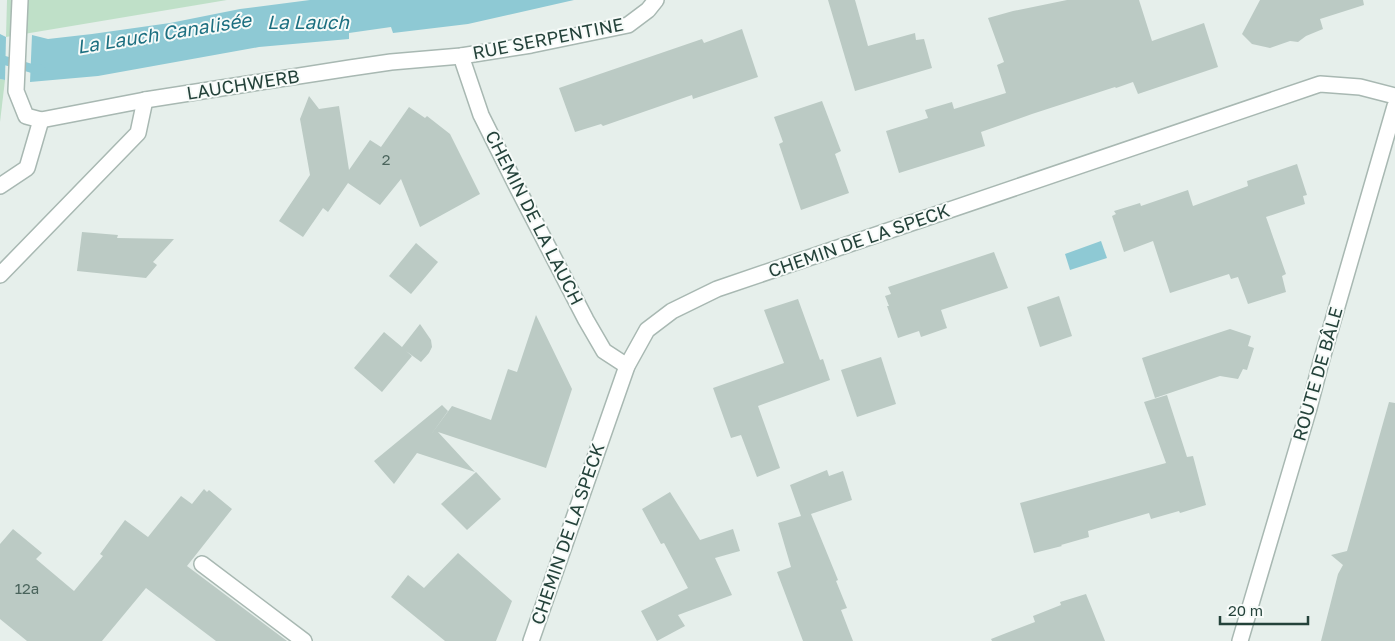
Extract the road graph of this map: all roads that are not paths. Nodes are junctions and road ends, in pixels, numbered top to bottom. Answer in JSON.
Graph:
{"nodes":[{"id":1,"x":20,"y":0,"type":"edge"},
{"id":2,"x":656,"y":0,"type":"edge"},
{"id":3,"x":461,"y":56,"type":"junction"},
{"id":4,"x":145,"y":100,"type":"junction"},
{"id":5,"x":1395,"y":106,"type":"edge"},
{"id":6,"x":34,"y":118,"type":"junction"},
{"id":7,"x":0,"y":186,"type":"edge"},
{"id":8,"x":0,"y":274,"type":"edge"},
{"id":9,"x":627,"y":366,"type":"junction"},
{"id":10,"x":202,"y":564,"type":"dead end"},
{"id":11,"x":304,"y":641,"type":"edge"},
{"id":12,"x":530,"y":641,"type":"edge"},
{"id":13,"x":1240,"y":641,"type":"edge"}],
"edges":[{"from":1,"to":6,"type":"street"},
{"from":2,"to":3,"type":"street","name":"RUE SERPENTINE"},
{"from":3,"to":4,"type":"street","name":"LAUCHWERB"},
{"from":3,"to":9,"type":"street","name":"CHEMIN DE LA LAUCH"},
{"from":4,"to":6,"type":"street","name":"LAUCHWERB"},
{"from":4,"to":8,"type":"street"},
{"from":5,"to":9,"type":"street","name":"CHEMIN DE LA SPECK"},
{"from":5,"to":13,"type":"street","name":"ROUTE DE BÂLE"},
{"from":6,"to":7,"type":"street"},
{"from":9,"to":12,"type":"street","name":"CHEMIN DE LA SPECK"},
{"from":10,"to":11,"type":"street"}]}
